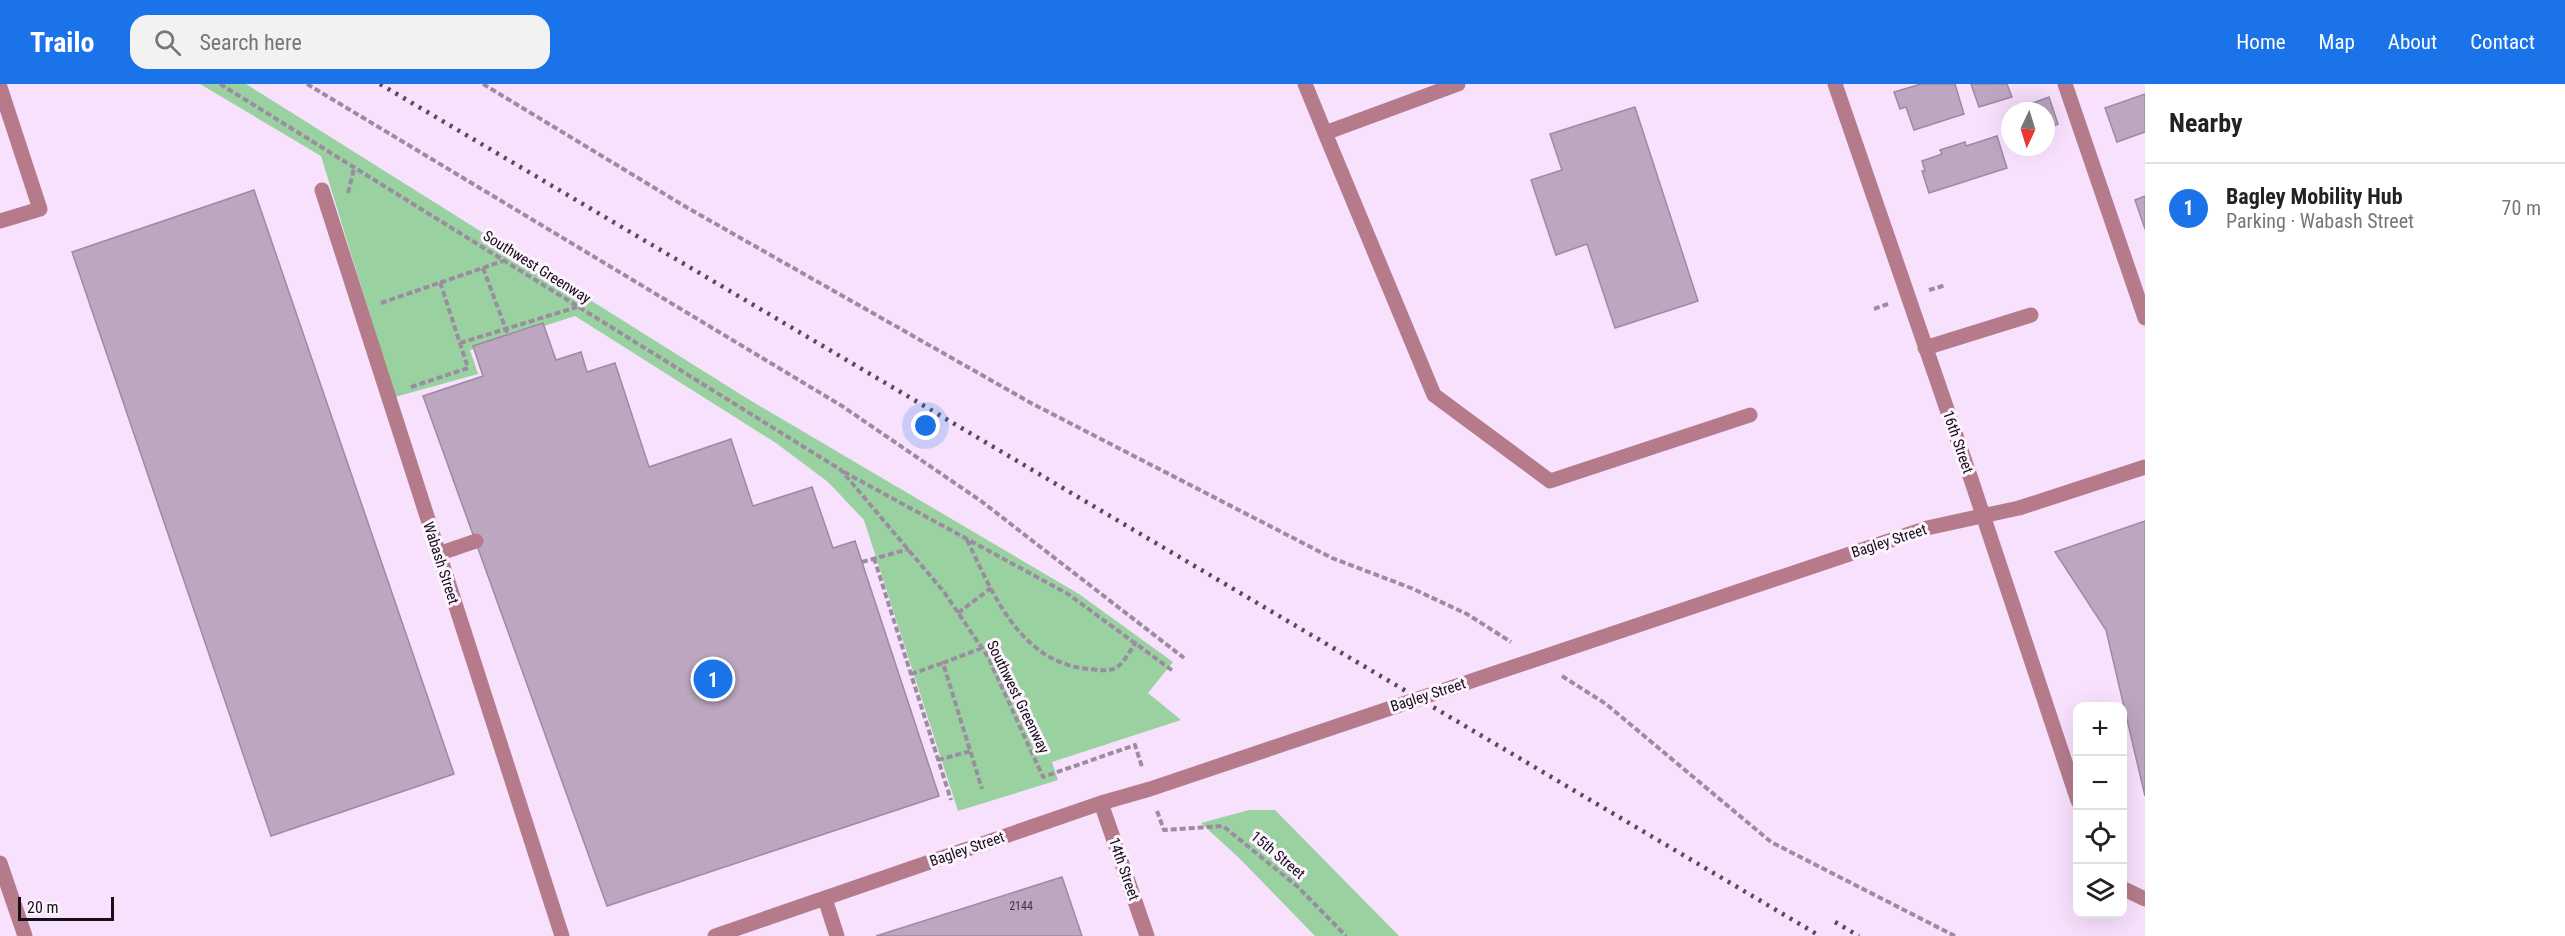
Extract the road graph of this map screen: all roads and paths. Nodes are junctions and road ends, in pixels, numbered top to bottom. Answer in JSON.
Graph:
{"nodes":[{"id":1,"x":220,"y":84,"type":"edge"},
{"id":2,"x":307,"y":84,"type":"edge"},
{"id":3,"x":483,"y":84,"type":"edge"},
{"id":4,"x":1305,"y":84,"type":"edge"},
{"id":5,"x":1458,"y":84,"type":"edge"},
{"id":6,"x":1836,"y":84,"type":"edge"},
{"id":7,"x":2065,"y":84,"type":"edge"},
{"id":8,"x":0,"y":87,"type":"edge"},
{"id":9,"x":1326,"y":133,"type":"junction"},
{"id":10,"x":322,"y":189,"type":"dead end"},
{"id":11,"x":0,"y":221,"type":"edge"},
{"id":12,"x":503,"y":261,"type":"junction"},
{"id":13,"x":483,"y":268,"type":"junction"},
{"id":14,"x":440,"y":282,"type":"junction"},
{"id":15,"x":380,"y":303,"type":"dead end"},
{"id":16,"x":578,"y":307,"type":"junction"},
{"id":17,"x":2031,"y":315,"type":"dead end"},
{"id":18,"x":2145,"y":318,"type":"edge"},
{"id":19,"x":505,"y":329,"type":"junction"},
{"id":20,"x":508,"y":335,"type":"dead end"},
{"id":21,"x":460,"y":343,"type":"junction"},
{"id":22,"x":1925,"y":348,"type":"junction"},
{"id":23,"x":411,"y":387,"type":"dead end"},
{"id":24,"x":1750,"y":415,"type":"dead end"},
{"id":25,"x":2145,"y":467,"type":"edge"},
{"id":26,"x":841,"y":470,"type":"junction"},
{"id":27,"x":1982,"y":516,"type":"junction"},
{"id":28,"x":967,"y":539,"type":"junction"},
{"id":29,"x":476,"y":541,"type":"dead end"},
{"id":30,"x":909,"y":549,"type":"junction"},
{"id":31,"x":438,"y":554,"type":"junction"},
{"id":32,"x":874,"y":558,"type":"junction"},
{"id":33,"x":862,"y":562,"type":"dead end"},
{"id":34,"x":991,"y":588,"type":"junction"},
{"id":35,"x":958,"y":613,"type":"junction"},
{"id":36,"x":1136,"y":642,"type":"junction"},
{"id":37,"x":1516,"y":646,"type":"dead end"},
{"id":38,"x":982,"y":648,"type":"junction"},
{"id":39,"x":1184,"y":658,"type":"dead end"},
{"id":40,"x":943,"y":663,"type":"junction"},
{"id":41,"x":1173,"y":671,"type":"dead end"},
{"id":42,"x":1556,"y":672,"type":"dead end"},
{"id":43,"x":911,"y":674,"type":"junction"},
{"id":44,"x":1135,"y":746,"type":"dead end"},
{"id":45,"x":971,"y":751,"type":"junction"},
{"id":46,"x":938,"y":760,"type":"junction"},
{"id":47,"x":2073,"y":786,"type":"edge"},
{"id":48,"x":982,"y":789,"type":"dead end"},
{"id":49,"x":951,"y":800,"type":"dead end"},
{"id":50,"x":1101,"y":803,"type":"junction"},
{"id":51,"x":1180,"y":828,"type":"dead end"},
{"id":52,"x":0,"y":863,"type":"edge"},
{"id":53,"x":2127,"y":890,"type":"edge"},
{"id":54,"x":825,"y":899,"type":"junction"},
{"id":55,"x":2145,"y":899,"type":"edge"},
{"id":56,"x":25,"y":936,"type":"edge"},
{"id":57,"x":562,"y":936,"type":"edge"},
{"id":58,"x":715,"y":936,"type":"edge"},
{"id":59,"x":837,"y":936,"type":"edge"},
{"id":60,"x":1147,"y":936,"type":"edge"},
{"id":61,"x":1346,"y":936,"type":"edge"},
{"id":62,"x":1955,"y":936,"type":"edge"}],
"edges":[{"from":1,"to":12,"type":"path","name":"Southwest Greenway"},
{"from":2,"to":39,"type":"path"},
{"from":3,"to":37,"type":"path"},
{"from":4,"to":9,"type":"street"},
{"from":5,"to":9,"type":"street"},
{"from":6,"to":22,"type":"street","name":"16th Street"},
{"from":7,"to":18,"type":"street"},
{"from":8,"to":11,"type":"street"},
{"from":9,"to":24,"type":"street"},
{"from":10,"to":31,"type":"street","name":"Wabash Street"},
{"from":12,"to":13,"type":"path"},
{"from":12,"to":16,"type":"path","name":"Southwest Greenway"},
{"from":13,"to":14,"type":"path"},
{"from":13,"to":19,"type":"path"},
{"from":14,"to":15,"type":"path"},
{"from":14,"to":21,"type":"path"},
{"from":16,"to":19,"type":"path"},
{"from":16,"to":26,"type":"path","name":"Southwest Greenway"},
{"from":17,"to":22,"type":"street"},
{"from":19,"to":20,"type":"path"},
{"from":19,"to":21,"type":"path"},
{"from":21,"to":23,"type":"path"},
{"from":22,"to":27,"type":"street","name":"16th Street"},
{"from":25,"to":27,"type":"street","name":"Bagley Street"},
{"from":26,"to":28,"type":"path","name":"Southwest Greenway"},
{"from":26,"to":30,"type":"path","name":"Southwest Greenway"},
{"from":27,"to":47,"type":"street","name":"16th Street"},
{"from":27,"to":50,"type":"street","name":"Bagley Street"},
{"from":28,"to":34,"type":"path"},
{"from":28,"to":36,"type":"path","name":"Southwest Greenway"},
{"from":29,"to":31,"type":"street"},
{"from":30,"to":32,"type":"path"},
{"from":30,"to":35,"type":"path","name":"Southwest Greenway"},
{"from":31,"to":57,"type":"street","name":"Wabash Street"},
{"from":32,"to":33,"type":"path"},
{"from":32,"to":43,"type":"path"},
{"from":34,"to":35,"type":"path"},
{"from":34,"to":36,"type":"path"},
{"from":35,"to":38,"type":"path","name":"Southwest Greenway"},
{"from":36,"to":41,"type":"path","name":"Southwest Greenway"},
{"from":38,"to":40,"type":"path"},
{"from":38,"to":44,"type":"path","name":"Southwest Greenway"},
{"from":40,"to":43,"type":"path"},
{"from":40,"to":45,"type":"path"},
{"from":42,"to":62,"type":"path"},
{"from":43,"to":46,"type":"path"},
{"from":45,"to":46,"type":"path"},
{"from":45,"to":48,"type":"path"},
{"from":46,"to":49,"type":"path"},
{"from":50,"to":54,"type":"street","name":"Bagley Street"},
{"from":50,"to":60,"type":"street","name":"14th Street"},
{"from":51,"to":61,"type":"path","name":"15th Street"},
{"from":52,"to":56,"type":"street"},
{"from":53,"to":55,"type":"street"},
{"from":54,"to":58,"type":"street","name":"Bagley Street"},
{"from":54,"to":59,"type":"street"}]}
